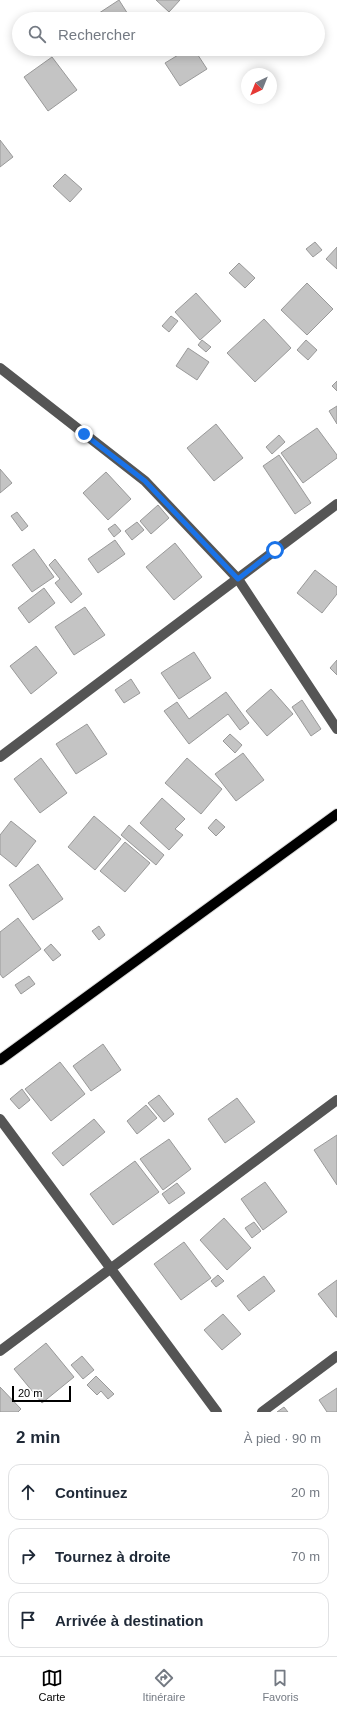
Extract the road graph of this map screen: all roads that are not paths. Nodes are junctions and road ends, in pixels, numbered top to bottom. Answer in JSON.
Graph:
{"nodes":[{"id":1,"x":0,"y":368,"type":"edge"},
{"id":2,"x":337,"y":504,"type":"edge"},
{"id":3,"x":238,"y":579,"type":"junction"},
{"id":4,"x":337,"y":729,"type":"edge"},
{"id":5,"x":0,"y":757,"type":"edge"},
{"id":6,"x":337,"y":814,"type":"edge"},
{"id":7,"x":0,"y":1060,"type":"edge"},
{"id":8,"x":337,"y":1100,"type":"edge"},
{"id":9,"x":0,"y":1119,"type":"edge"},
{"id":10,"x":112,"y":1268,"type":"junction"},
{"id":11,"x":0,"y":1351,"type":"edge"},
{"id":12,"x":337,"y":1356,"type":"edge"},
{"id":13,"x":217,"y":1412,"type":"edge"},
{"id":14,"x":262,"y":1412,"type":"edge"}],
"edges":[{"from":1,"to":3,"type":"street"},
{"from":2,"to":3,"type":"street"},
{"from":3,"to":4,"type":"street"},
{"from":3,"to":5,"type":"street"},
{"from":6,"to":7,"type":"main road"},
{"from":8,"to":10,"type":"street"},
{"from":9,"to":10,"type":"street"},
{"from":10,"to":11,"type":"street"},
{"from":10,"to":13,"type":"street"},
{"from":12,"to":14,"type":"street"}]}
